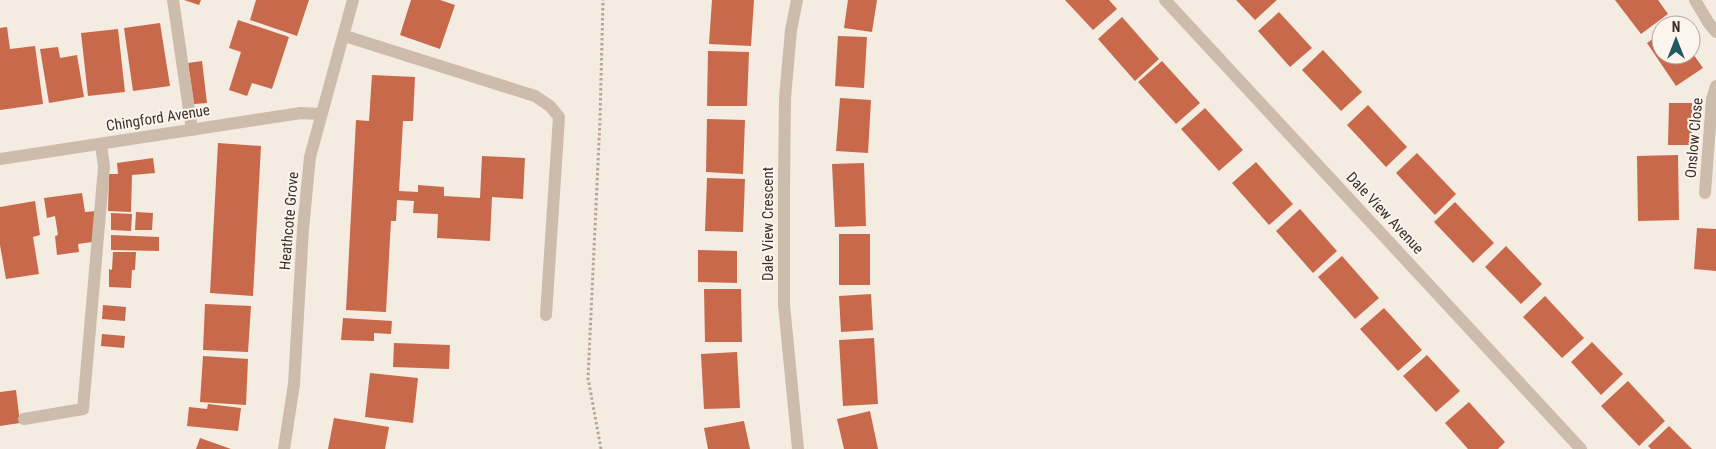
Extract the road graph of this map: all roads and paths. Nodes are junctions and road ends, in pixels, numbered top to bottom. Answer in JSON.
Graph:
{"nodes":[{"id":1,"x":173,"y":0,"type":"edge"},
{"id":2,"x":353,"y":0,"type":"edge"},
{"id":3,"x":603,"y":0,"type":"edge"},
{"id":4,"x":797,"y":0,"type":"edge"},
{"id":5,"x":1165,"y":0,"type":"edge"},
{"id":6,"x":1695,"y":0,"type":"edge"},
{"id":7,"x":1716,"y":32,"type":"edge"},
{"id":8,"x":345,"y":36,"type":"junction"},
{"id":9,"x":1716,"y":86,"type":"edge"},
{"id":10,"x":321,"y":114,"type":"junction"},
{"id":11,"x":192,"y":130,"type":"junction"},
{"id":12,"x":101,"y":144,"type":"junction"},
{"id":13,"x":0,"y":159,"type":"edge"},
{"id":14,"x":1705,"y":193,"type":"dead end"},
{"id":15,"x":546,"y":315,"type":"dead end"},
{"id":16,"x":24,"y":419,"type":"dead end"},
{"id":17,"x":284,"y":449,"type":"edge"},
{"id":18,"x":601,"y":449,"type":"edge"},
{"id":19,"x":798,"y":449,"type":"edge"},
{"id":20,"x":1581,"y":449,"type":"edge"}],
"edges":[{"from":1,"to":11,"type":"street"},
{"from":2,"to":8,"type":"street","name":"Heathcote Grove"},
{"from":3,"to":18,"type":"path"},
{"from":4,"to":19,"type":"street","name":"Dale View Crescent"},
{"from":5,"to":20,"type":"street","name":"Dale View Avenue"},
{"from":6,"to":7,"type":"street"},
{"from":8,"to":10,"type":"street","name":"Heathcote Grove"},
{"from":8,"to":15,"type":"street"},
{"from":9,"to":14,"type":"street","name":"Onslow Close"},
{"from":10,"to":11,"type":"street","name":"Chingford Avenue"},
{"from":10,"to":17,"type":"street","name":"Heathcote Grove"},
{"from":11,"to":12,"type":"street","name":"Chingford Avenue"},
{"from":12,"to":13,"type":"street","name":"Chingford Avenue"},
{"from":12,"to":16,"type":"street"}]}
